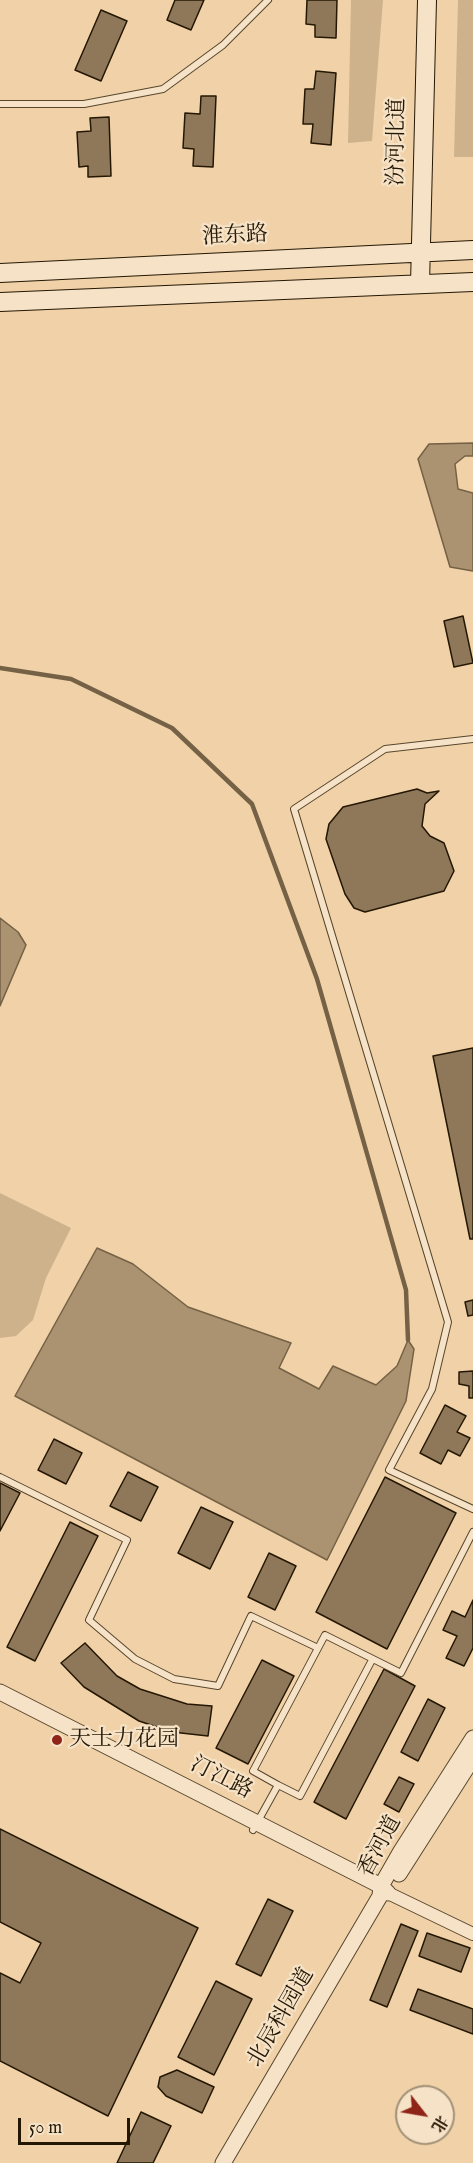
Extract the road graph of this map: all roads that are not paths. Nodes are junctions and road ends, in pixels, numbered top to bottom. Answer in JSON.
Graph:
{"nodes":[{"id":1,"x":268,"y":0,"type":"edge"},
{"id":2,"x":427,"y":0,"type":"edge"},
{"id":3,"x":0,"y":104,"type":"edge"},
{"id":4,"x":473,"y":250,"type":"edge"},
{"id":5,"x":421,"y":252,"type":"junction"},
{"id":6,"x":0,"y":273,"type":"edge"},
{"id":7,"x":473,"y":282,"type":"edge"},
{"id":8,"x":420,"y":284,"type":"junction"},
{"id":9,"x":0,"y":302,"type":"edge"},
{"id":10,"x":473,"y":739,"type":"edge"},
{"id":11,"x":0,"y":1477,"type":"edge"},
{"id":12,"x":473,"y":1509,"type":"edge"},
{"id":13,"x":473,"y":1532,"type":"edge"},
{"id":14,"x":318,"y":1648,"type":"junction"},
{"id":15,"x":372,"y":1660,"type":"junction"},
{"id":16,"x":0,"y":1692,"type":"edge"},
{"id":17,"x":0,"y":1701,"type":"edge"},
{"id":18,"x":473,"y":1738,"type":"edge"},
{"id":19,"x":473,"y":1758,"type":"edge"},
{"id":20,"x":278,"y":1785,"type":"junction"},
{"id":21,"x":255,"y":1826,"type":"junction"},
{"id":22,"x":383,"y":1892,"type":"junction"},
{"id":23,"x":473,"y":1934,"type":"edge"},
{"id":24,"x":223,"y":2163,"type":"edge"}],
"edges":[{"from":1,"to":3,"type":"lane"},
{"from":2,"to":5,"type":"main road","name":"汾河北道"},
{"from":4,"to":5,"type":"main road","name":"淮东路"},
{"from":5,"to":6,"type":"main road","name":"淮东路"},
{"from":5,"to":8,"type":"main road","name":"汾河北道"},
{"from":7,"to":8,"type":"main road"},
{"from":8,"to":9,"type":"main road"},
{"from":10,"to":12,"type":"lane"},
{"from":11,"to":14,"type":"lane"},
{"from":13,"to":15,"type":"lane"},
{"from":14,"to":15,"type":"lane"},
{"from":14,"to":20,"type":"lane"},
{"from":15,"to":20,"type":"lane"},
{"from":16,"to":21,"type":"street","name":"汀江路"},
{"from":17,"to":21,"type":"street","name":"汀江路"},
{"from":18,"to":22,"type":"street","name":"香河道"},
{"from":19,"to":22,"type":"street","name":"香河道"},
{"from":20,"to":21,"type":"lane"},
{"from":21,"to":22,"type":"street","name":"汀江路"},
{"from":22,"to":23,"type":"street"},
{"from":22,"to":24,"type":"street","name":"北辰科园道"}]}
